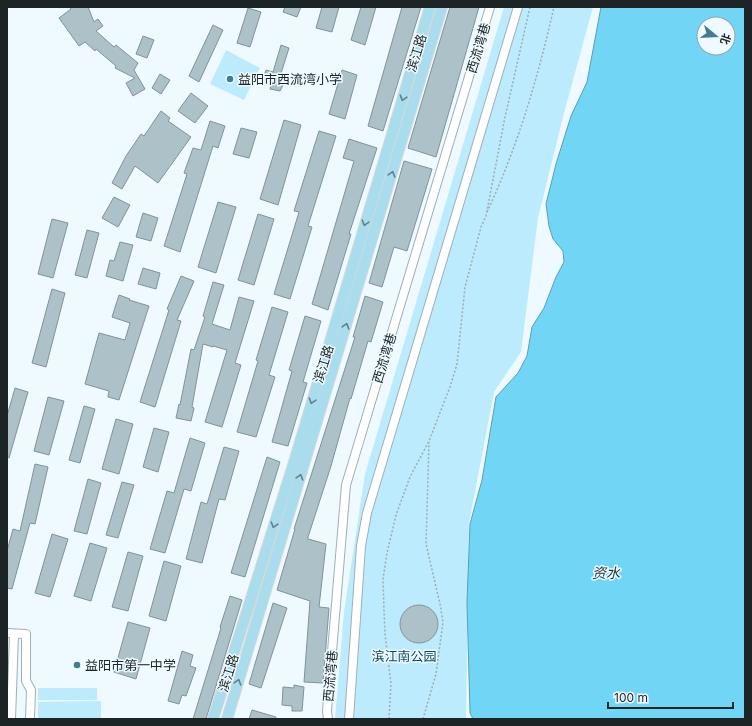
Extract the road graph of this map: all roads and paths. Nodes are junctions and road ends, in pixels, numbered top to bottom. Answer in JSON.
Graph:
{"nodes":[{"id":1,"x":430,"y":7,"type":"edge"},
{"id":2,"x":442,"y":7,"type":"edge"},
{"id":3,"x":490,"y":7,"type":"edge"},
{"id":4,"x":518,"y":7,"type":"edge"},
{"id":5,"x":530,"y":7,"type":"edge"},
{"id":6,"x":554,"y":7,"type":"edge"},
{"id":7,"x":486,"y":216,"type":"junction"},
{"id":8,"x":429,"y":440,"type":"junction"},
{"id":9,"x":10,"y":633,"type":"edge"},
{"id":10,"x":7,"y":718,"type":"edge"},
{"id":11,"x":30,"y":719,"type":"edge"},
{"id":12,"x":213,"y":719,"type":"edge"},
{"id":13,"x":227,"y":719,"type":"edge"},
{"id":14,"x":328,"y":719,"type":"edge"},
{"id":15,"x":349,"y":719,"type":"edge"},
{"id":16,"x":389,"y":719,"type":"edge"},
{"id":17,"x":423,"y":719,"type":"edge"}],
"edges":[{"from":1,"to":12,"type":"main road","name":"滨江路","one_way":true},
{"from":13,"to":2,"type":"main road","name":"滨江路","one_way":true},
{"from":3,"to":14,"type":"street","name":"西流湾巷"},
{"from":4,"to":15,"type":"street"},
{"from":5,"to":7,"type":"path"},
{"from":6,"to":7,"type":"path"},
{"from":7,"to":8,"type":"path"},
{"from":8,"to":16,"type":"path"},
{"from":8,"to":17,"type":"path"},
{"from":9,"to":10,"type":"street"},
{"from":9,"to":11,"type":"street"}]}
